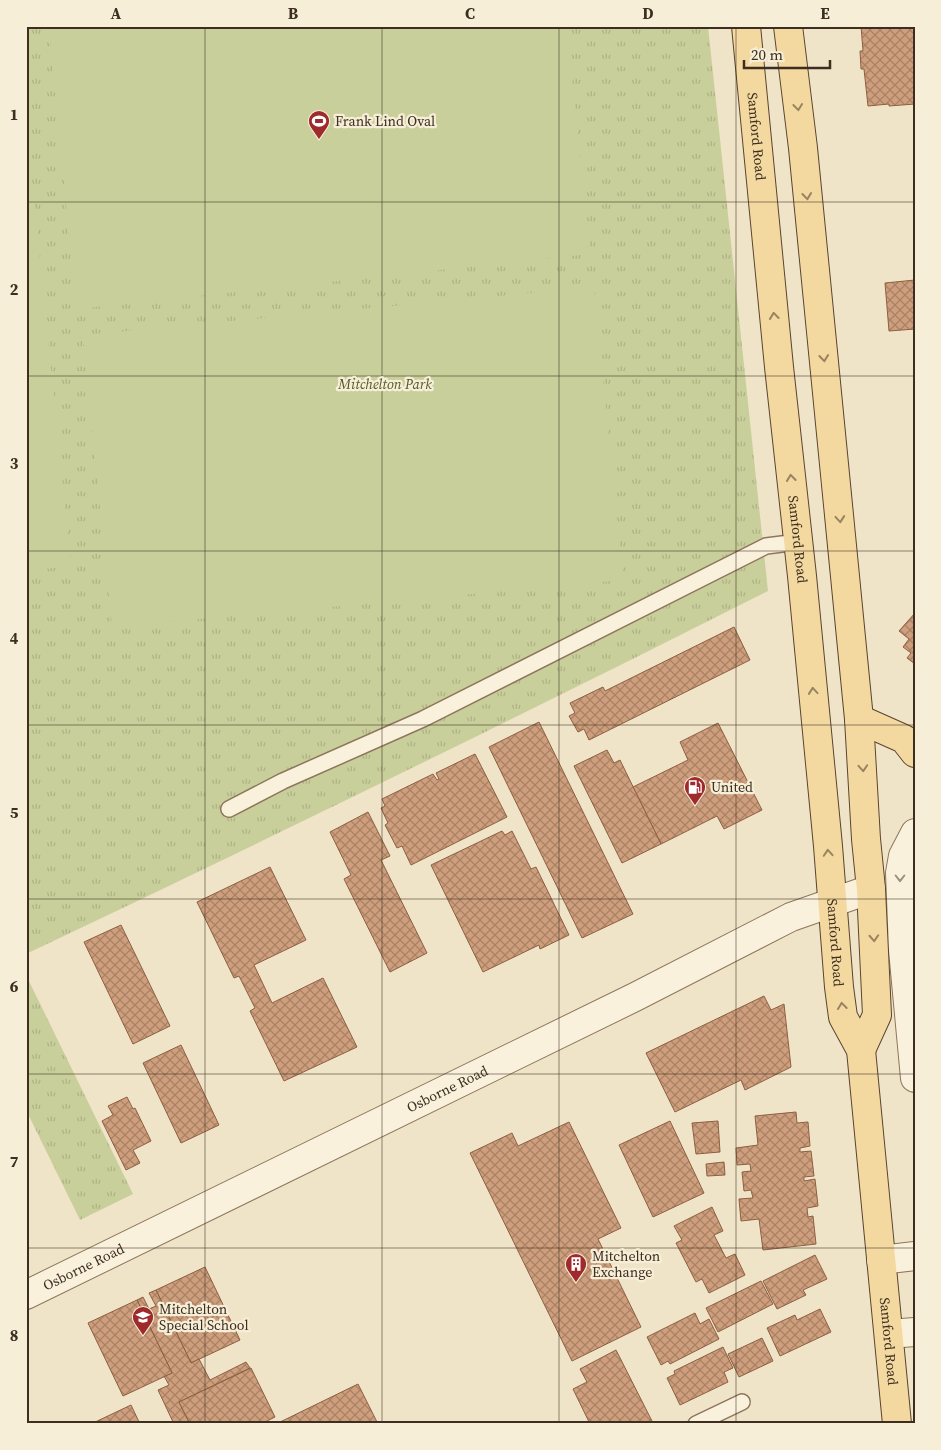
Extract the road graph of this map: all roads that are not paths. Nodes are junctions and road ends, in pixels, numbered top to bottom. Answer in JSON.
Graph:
{"nodes":[{"id":1,"x":746,"y":26,"type":"edge"},
{"id":2,"x":788,"y":26,"type":"edge"},
{"id":3,"x":798,"y":542,"type":"junction"},
{"id":4,"x":859,"y":720,"type":"junction"},
{"id":5,"x":915,"y":753,"type":"edge"},
{"id":6,"x":229,"y":808,"type":"dead end"},
{"id":7,"x":915,"y":833,"type":"edge"},
{"id":8,"x":871,"y":889,"type":"junction"},
{"id":9,"x":832,"y":902,"type":"junction"},
{"id":10,"x":861,"y":1050,"type":"junction"},
{"id":11,"x":915,"y":1078,"type":"edge"},
{"id":12,"x":915,"y":1256,"type":"edge"},
{"id":13,"x":881,"y":1260,"type":"junction"},
{"id":14,"x":26,"y":1294,"type":"edge"},
{"id":15,"x":902,"y":1333,"type":"edge"},
{"id":16,"x":742,"y":1402,"type":"dead end"},
{"id":17,"x":696,"y":1424,"type":"edge"},
{"id":18,"x":897,"y":1424,"type":"edge"}],
"edges":[{"from":3,"to":1,"type":"main road","name":"Samford Road","one_way":true},
{"from":2,"to":4,"type":"main road","name":"Samford Road","one_way":true},
{"from":3,"to":6,"type":"lane"},
{"from":9,"to":3,"type":"main road","name":"Samford Road","one_way":true},
{"from":4,"to":5,"type":"main road"},
{"from":4,"to":8,"type":"main road","name":"Samford Road","one_way":true},
{"from":7,"to":11,"type":"street","one_way":true},
{"from":8,"to":9,"type":"street","name":"Osborne Road"},
{"from":8,"to":10,"type":"main road","name":"Samford Road","one_way":true},
{"from":10,"to":9,"type":"main road","name":"Samford Road","one_way":true},
{"from":9,"to":14,"type":"street","name":"Osborne Road"},
{"from":10,"to":13,"type":"main road","name":"Samford Road"},
{"from":12,"to":13,"type":"street"},
{"from":13,"to":15,"type":"main road","name":"Samford Road"},
{"from":15,"to":18,"type":"main road","name":"Samford Road"},
{"from":16,"to":17,"type":"lane"}]}
